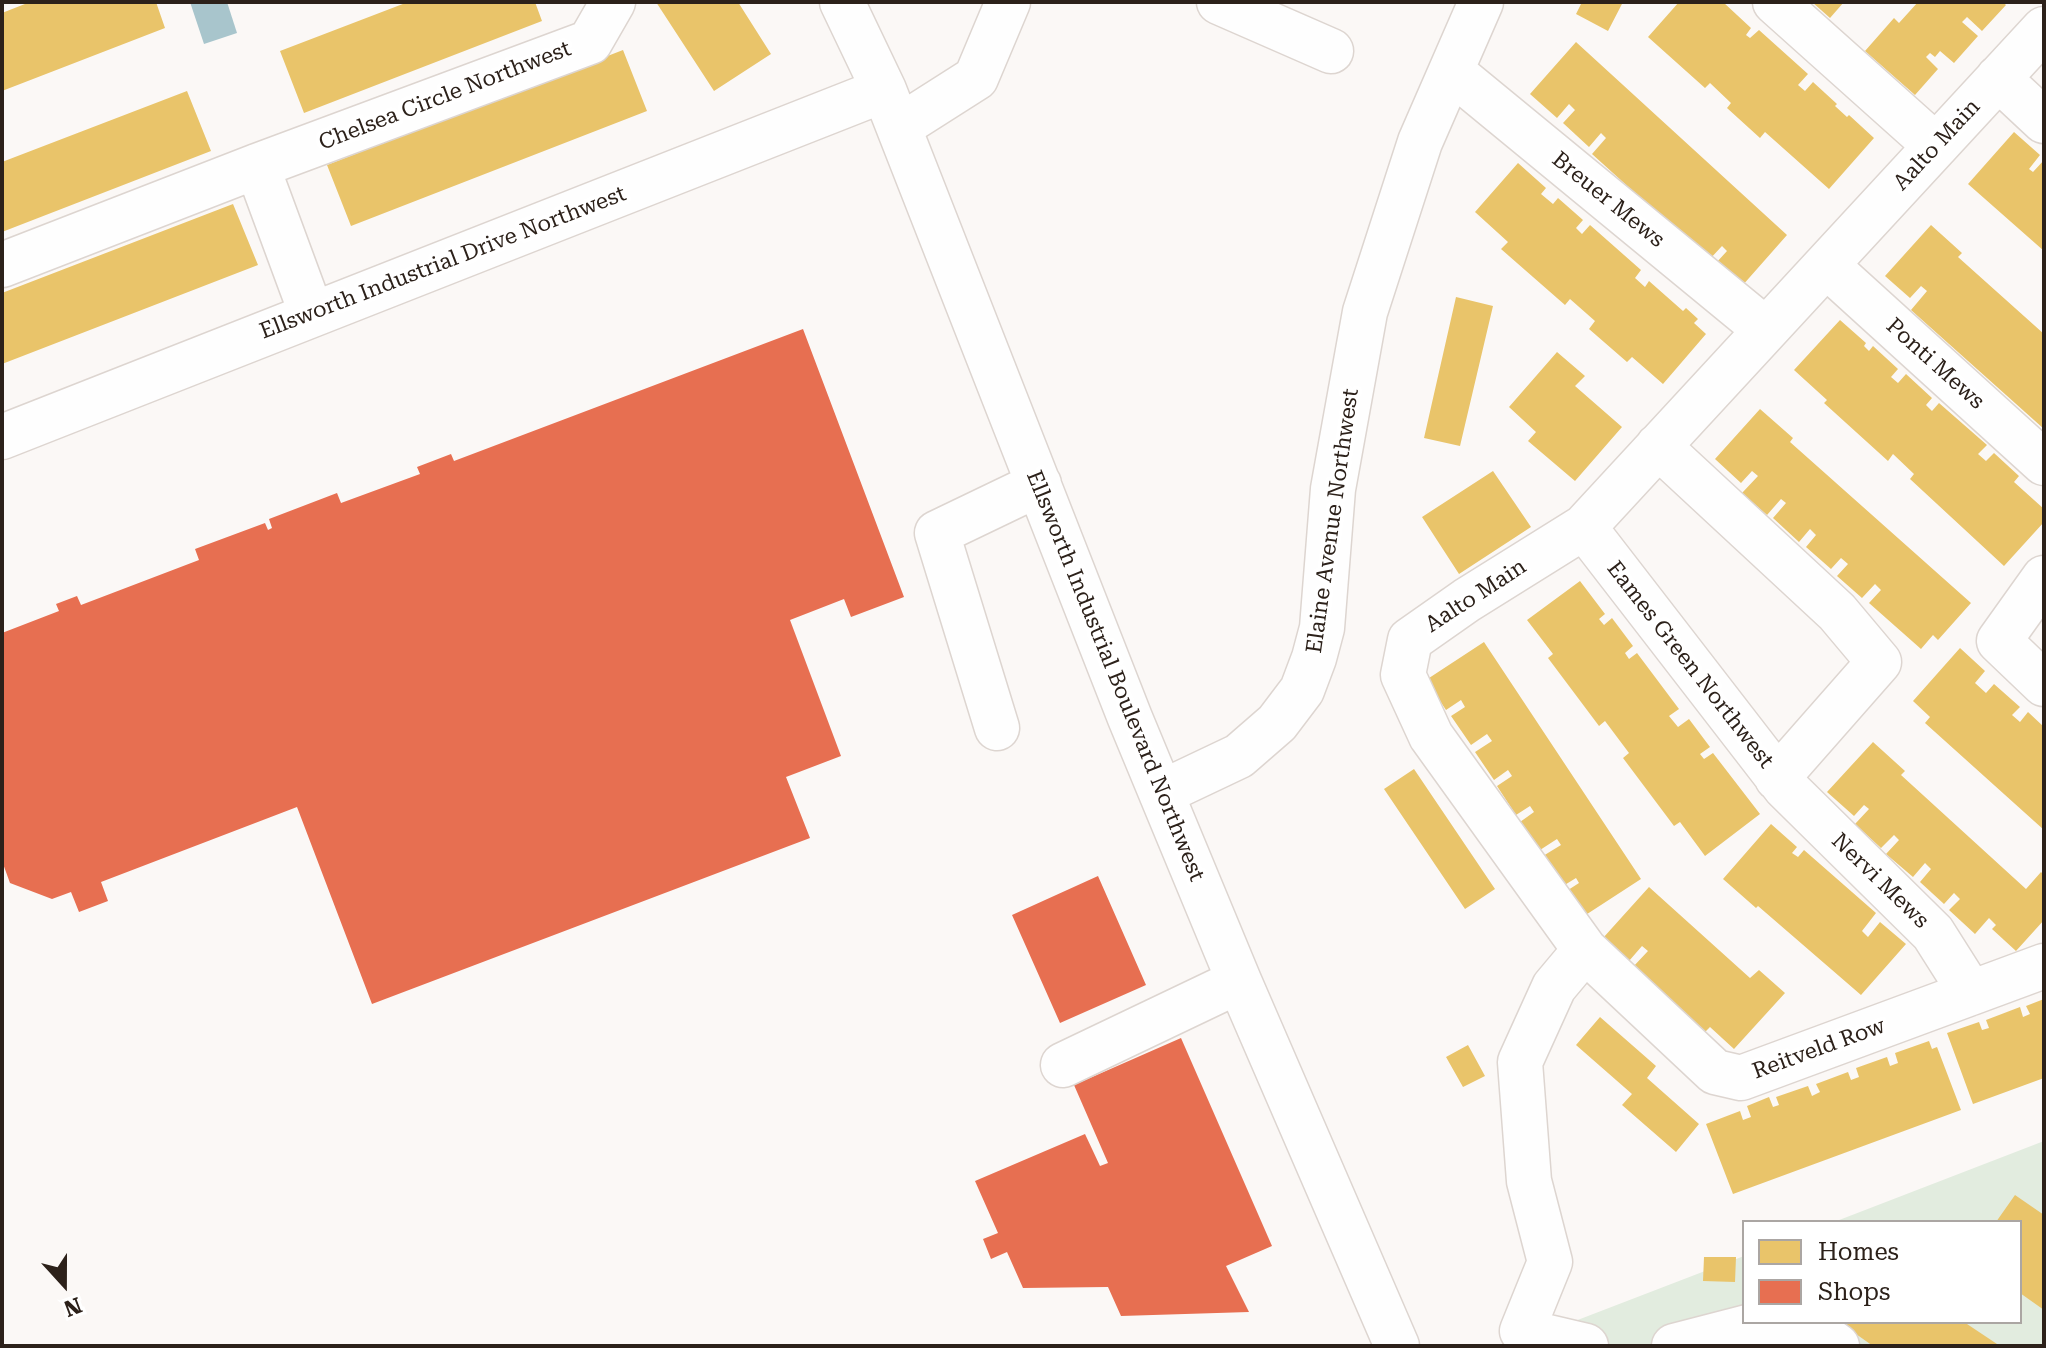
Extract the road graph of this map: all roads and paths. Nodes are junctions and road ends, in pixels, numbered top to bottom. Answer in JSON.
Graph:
{"nodes":[{"id":1,"x":613,"y":2,"type":"edge"},
{"id":2,"x":842,"y":2,"type":"edge"},
{"id":3,"x":1008,"y":2,"type":"edge"},
{"id":4,"x":1219,"y":2,"type":"edge"},
{"id":5,"x":1481,"y":2,"type":"edge"},
{"id":6,"x":1775,"y":2,"type":"edge"},
{"id":7,"x":2044,"y":29,"type":"edge"},
{"id":8,"x":1331,"y":51,"type":"dead end"},
{"id":9,"x":1451,"y":71,"type":"junction"},
{"id":10,"x":1998,"y":78,"type":"junction"},
{"id":11,"x":892,"y":108,"type":"junction"},
{"id":12,"x":2044,"y":121,"type":"edge"},
{"id":13,"x":1936,"y":146,"type":"junction"},
{"id":14,"x":257,"y":166,"type":"junction"},
{"id":15,"x":2,"y":265,"type":"edge"},
{"id":16,"x":1826,"y":265,"type":"junction"},
{"id":17,"x":312,"y":315,"type":"junction"},
{"id":18,"x":1766,"y":330,"type":"junction"},
{"id":19,"x":2,"y":437,"type":"edge"},
{"id":20,"x":1658,"y":446,"type":"junction"},
{"id":21,"x":2044,"y":463,"type":"edge"},
{"id":22,"x":1039,"y":484,"type":"junction"},
{"id":23,"x":1584,"y":527,"type":"junction"},
{"id":24,"x":2044,"y":578,"type":"edge"},
{"id":25,"x":2044,"y":684,"type":"edge"},
{"id":26,"x":997,"y":728,"type":"dead end"},
{"id":27,"x":1777,"y":778,"type":"junction"},
{"id":28,"x":1161,"y":793,"type":"junction"},
{"id":29,"x":1585,"y":950,"type":"junction"},
{"id":30,"x":2044,"y":966,"type":"edge"},
{"id":31,"x":1239,"y":981,"type":"junction"},
{"id":32,"x":1971,"y":993,"type":"junction"},
{"id":33,"x":1063,"y":1065,"type":"dead end"},
{"id":34,"x":1512,"y":1338,"type":"edge"},
{"id":35,"x":1397,"y":1346,"type":"edge"},
{"id":36,"x":1586,"y":1346,"type":"edge"},
{"id":37,"x":1674,"y":1346,"type":"edge"},
{"id":38,"x":1837,"y":1346,"type":"edge"}],
"edges":[{"from":1,"to":14,"type":"street","name":"Chelsea Circle Northwest"},
{"from":2,"to":11,"type":"street","name":"Ellsworth Industrial Boulevard Northwest"},
{"from":3,"to":11,"type":"street","name":"Ellsworth Industrial Drive Northwest"},
{"from":4,"to":8,"type":"street"},
{"from":5,"to":9,"type":"street","name":"Elaine Avenue Northwest"},
{"from":6,"to":13,"type":"street"},
{"from":7,"to":10,"type":"street","name":"Aalto Main"},
{"from":9,"to":18,"type":"street","name":"Breuer Mews"},
{"from":9,"to":28,"type":"street","name":"Elaine Avenue Northwest"},
{"from":10,"to":12,"type":"street"},
{"from":10,"to":13,"type":"street","name":"Aalto Main"},
{"from":11,"to":17,"type":"street","name":"Ellsworth Industrial Drive Northwest"},
{"from":11,"to":22,"type":"street","name":"Ellsworth Industrial Boulevard Northwest"},
{"from":13,"to":16,"type":"street","name":"Aalto Main"},
{"from":14,"to":15,"type":"street","name":"Chelsea Circle Northwest"},
{"from":14,"to":17,"type":"street"},
{"from":16,"to":18,"type":"street","name":"Aalto Main"},
{"from":16,"to":21,"type":"street","name":"Ponti Mews"},
{"from":17,"to":19,"type":"street","name":"Ellsworth Industrial Drive Northwest"},
{"from":18,"to":20,"type":"street","name":"Aalto Main"},
{"from":20,"to":23,"type":"street","name":"Aalto Main"},
{"from":20,"to":27,"type":"street","name":"Eames Green Northwest"},
{"from":22,"to":26,"type":"street"},
{"from":22,"to":28,"type":"street","name":"Ellsworth Industrial Boulevard Northwest"},
{"from":23,"to":27,"type":"street","name":"Eames Green Northwest"},
{"from":23,"to":29,"type":"street","name":"Aalto Main"},
{"from":24,"to":25,"type":"street"},
{"from":27,"to":32,"type":"street","name":"Nervi Mews"},
{"from":28,"to":31,"type":"street","name":"Ellsworth Industrial Boulevard Northwest"},
{"from":29,"to":32,"type":"street","name":"Reitveld Row"},
{"from":29,"to":34,"type":"street"},
{"from":30,"to":32,"type":"street","name":"Reitveld Row"},
{"from":31,"to":33,"type":"street"},
{"from":31,"to":35,"type":"street","name":"Ellsworth Industrial Boulevard Northwest"},
{"from":34,"to":36,"type":"street"},
{"from":37,"to":38,"type":"street"}]}
